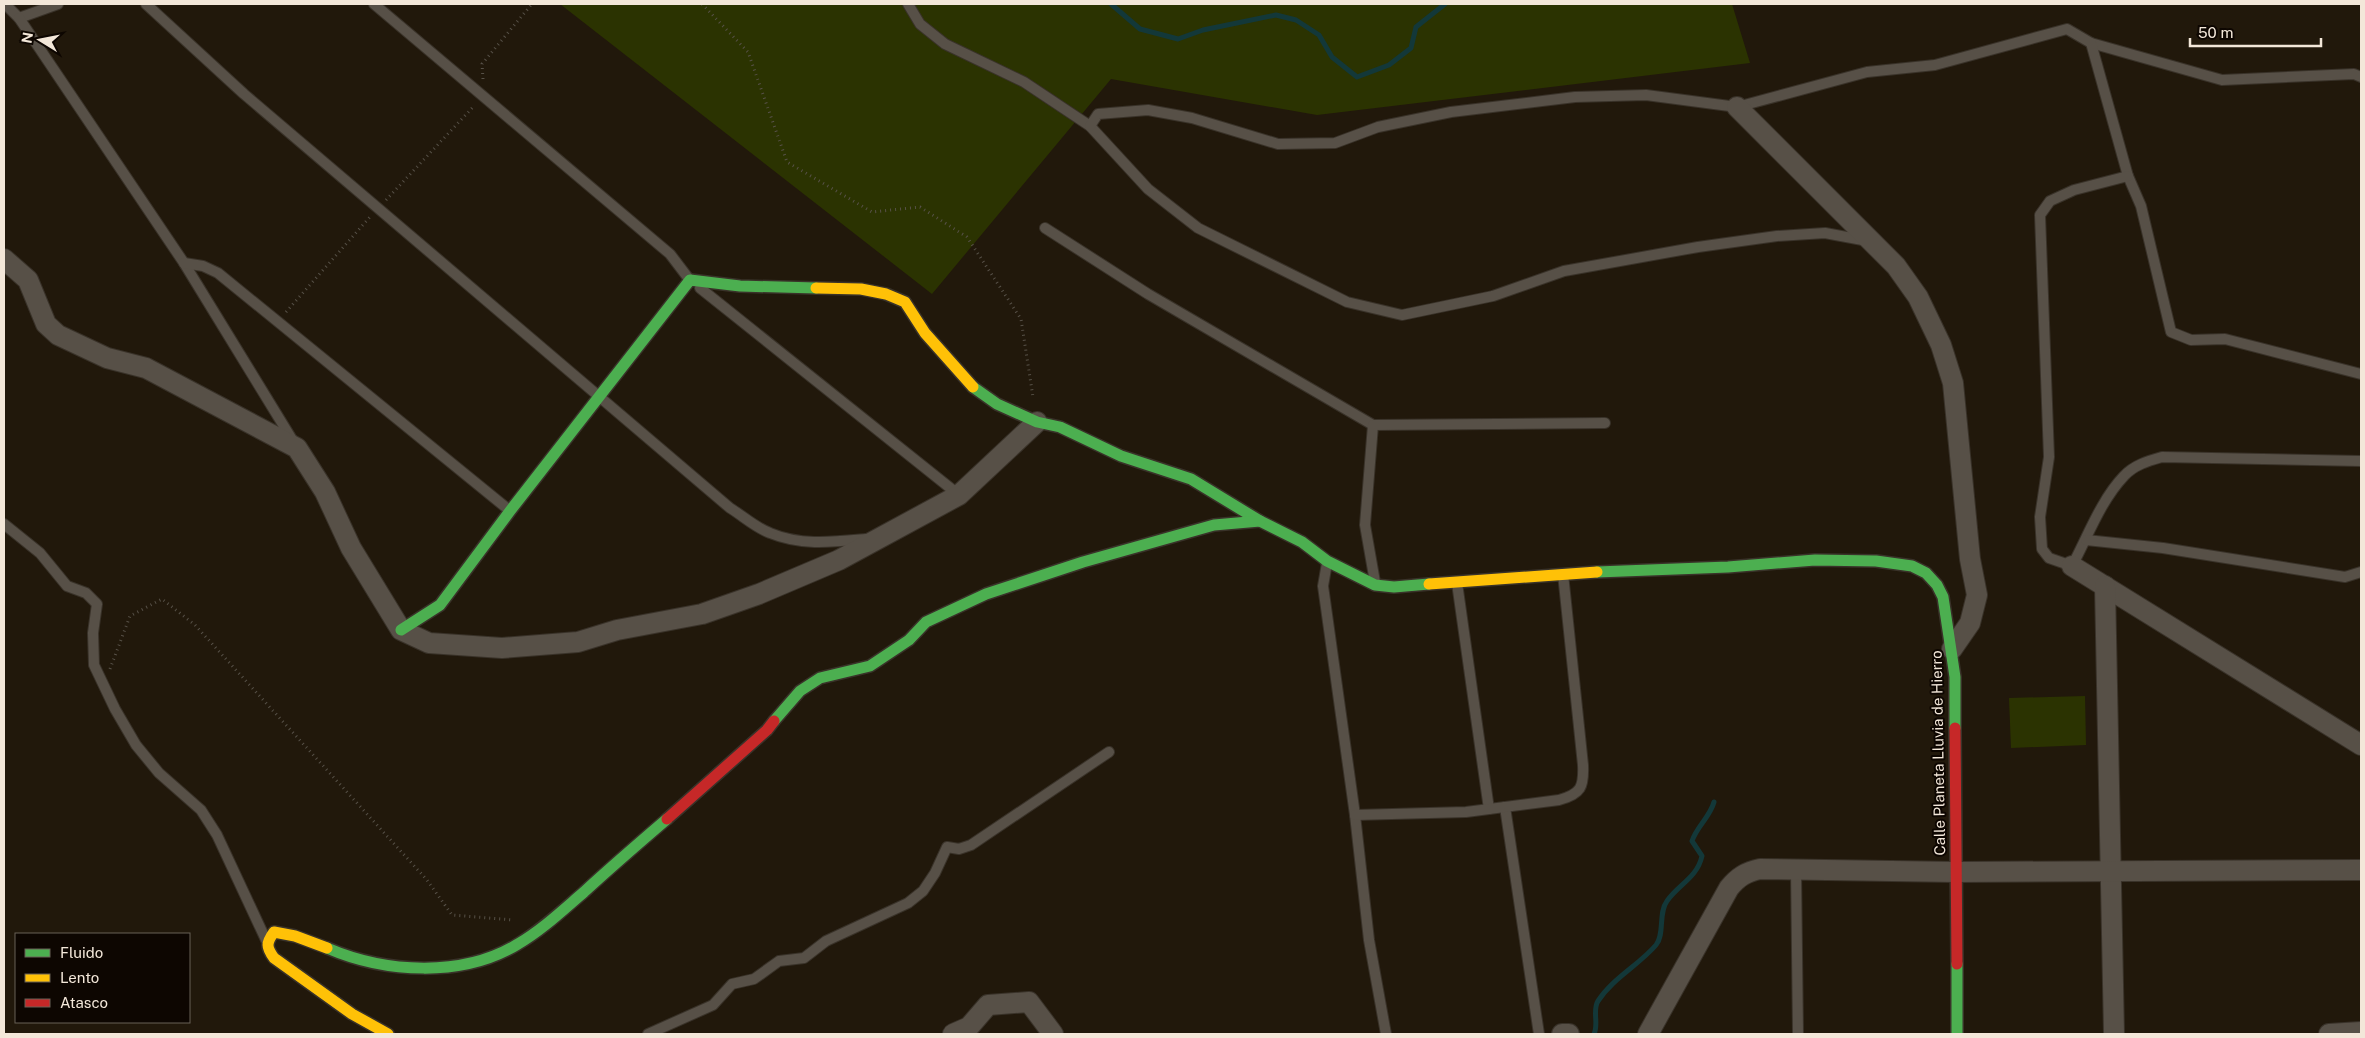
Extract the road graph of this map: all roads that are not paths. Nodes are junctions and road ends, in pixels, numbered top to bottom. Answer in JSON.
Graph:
{"nodes":[{"id":1,"x":5,"y":4,"type":"edge"},
{"id":2,"x":58,"y":4,"type":"edge"},
{"id":3,"x":146,"y":4,"type":"edge"},
{"id":4,"x":374,"y":4,"type":"edge"},
{"id":5,"x":908,"y":4,"type":"edge"},
{"id":6,"x":19,"y":18,"type":"junction"},
{"id":7,"x":2091,"y":43,"type":"junction"},
{"id":8,"x":2361,"y":76,"type":"edge"},
{"id":9,"x":1737,"y":107,"type":"junction"},
{"id":10,"x":1090,"y":126,"type":"junction"},
{"id":11,"x":2128,"y":176,"type":"junction"},
{"id":12,"x":1045,"y":228,"type":"dead end"},
{"id":13,"x":1869,"y":241,"type":"junction"},
{"id":14,"x":4,"y":259,"type":"edge"},
{"id":15,"x":184,"y":263,"type":"junction"},
{"id":16,"x":690,"y":280,"type":"junction"},
{"id":17,"x":2361,"y":374,"type":"edge"},
{"id":18,"x":600,"y":396,"type":"junction"},
{"id":19,"x":1037,"y":422,"type":"junction"},
{"id":20,"x":1605,"y":423,"type":"dead end"},
{"id":21,"x":1373,"y":425,"type":"junction"},
{"id":22,"x":297,"y":448,"type":"junction"},
{"id":23,"x":2361,"y":461,"type":"edge"},
{"id":24,"x":959,"y":495,"type":"junction"},
{"id":25,"x":510,"y":511,"type":"junction"},
{"id":26,"x":1260,"y":521,"type":"junction"},
{"id":27,"x":4,"y":524,"type":"edge"},
{"id":28,"x":877,"y":538,"type":"junction"},
{"id":29,"x":2086,"y":540,"type":"junction"},
{"id":30,"x":1328,"y":560,"type":"junction"},
{"id":31,"x":2072,"y":566,"type":"junction"},
{"id":32,"x":2361,"y":572,"type":"edge"},
{"id":33,"x":1563,"y":573,"type":"junction"},
{"id":34,"x":1457,"y":582,"type":"junction"},
{"id":35,"x":1375,"y":585,"type":"junction"},
{"id":36,"x":2106,"y":586,"type":"junction"},
{"id":37,"x":401,"y":630,"type":"junction"},
{"id":38,"x":1952,"y":649,"type":"junction"},
{"id":39,"x":2361,"y":745,"type":"edge"},
{"id":40,"x":1109,"y":752,"type":"dead end"},
{"id":41,"x":1505,"y":807,"type":"junction"},
{"id":42,"x":1489,"y":809,"type":"junction"},
{"id":43,"x":1356,"y":815,"type":"junction"},
{"id":44,"x":1796,"y":870,"type":"junction"},
{"id":45,"x":2361,"y":870,"type":"edge"},
{"id":46,"x":2111,"y":871,"type":"junction"},
{"id":47,"x":1956,"y":872,"type":"junction"},
{"id":48,"x":267,"y":942,"type":"junction"},
{"id":49,"x":2361,"y":1032,"type":"edge"},
{"id":50,"x":1051,"y":1033,"type":"edge"},
{"id":51,"x":388,"y":1034,"type":"edge"},
{"id":52,"x":648,"y":1034,"type":"edge"},
{"id":53,"x":953,"y":1034,"type":"edge"},
{"id":54,"x":1386,"y":1034,"type":"edge"},
{"id":55,"x":1538,"y":1034,"type":"edge"},
{"id":56,"x":1562,"y":1034,"type":"edge"},
{"id":57,"x":1569,"y":1034,"type":"edge"},
{"id":58,"x":1648,"y":1034,"type":"edge"},
{"id":59,"x":1798,"y":1034,"type":"edge"},
{"id":60,"x":1957,"y":1034,"type":"edge"},
{"id":61,"x":2114,"y":1034,"type":"edge"},
{"id":62,"x":2329,"y":1034,"type":"edge"}],
"edges":[{"from":1,"to":6,"type":"lane"},
{"from":2,"to":6,"type":"lane"},
{"from":3,"to":18,"type":"lane"},
{"from":4,"to":16,"type":"lane"},
{"from":5,"to":10,"type":"lane"},
{"from":6,"to":15,"type":"lane"},
{"from":7,"to":8,"type":"lane"},
{"from":7,"to":9,"type":"lane"},
{"from":7,"to":11,"type":"lane"},
{"from":9,"to":10,"type":"lane"},
{"from":9,"to":13,"type":"street"},
{"from":10,"to":13,"type":"lane"},
{"from":11,"to":17,"type":"lane"},
{"from":11,"to":31,"type":"lane"},
{"from":12,"to":21,"type":"lane"},
{"from":13,"to":38,"type":"street"},
{"from":14,"to":22,"type":"street"},
{"from":15,"to":22,"type":"lane"},
{"from":15,"to":25,"type":"lane"},
{"from":16,"to":18,"type":"street"},
{"from":16,"to":19,"type":"street"},
{"from":16,"to":24,"type":"lane"},
{"from":18,"to":25,"type":"street"},
{"from":18,"to":28,"type":"lane"},
{"from":19,"to":24,"type":"street"},
{"from":19,"to":26,"type":"street"},
{"from":20,"to":21,"type":"lane"},
{"from":21,"to":35,"type":"lane"},
{"from":22,"to":37,"type":"street"},
{"from":23,"to":29,"type":"lane"},
{"from":24,"to":28,"type":"street"},
{"from":25,"to":37,"type":"street"},
{"from":26,"to":30,"type":"street"},
{"from":26,"to":48,"type":"street"},
{"from":27,"to":48,"type":"lane"},
{"from":28,"to":37,"type":"street"},
{"from":29,"to":31,"type":"lane"},
{"from":29,"to":32,"type":"lane"},
{"from":30,"to":35,"type":"street"},
{"from":30,"to":43,"type":"lane"},
{"from":31,"to":36,"type":"street"},
{"from":33,"to":34,"type":"street","name":"Calle Planeta Lluvia de Hierro"},
{"from":33,"to":38,"type":"street","name":"Calle Planeta Lluvia de Hierro"},
{"from":33,"to":41,"type":"lane"},
{"from":34,"to":35,"type":"street","name":"Calle Planeta Lluvia de Hierro"},
{"from":34,"to":42,"type":"lane"},
{"from":36,"to":39,"type":"street"},
{"from":36,"to":46,"type":"street"},
{"from":38,"to":47,"type":"street","name":"Calle Planeta Lluvia de Hierro"},
{"from":40,"to":52,"type":"lane"},
{"from":41,"to":42,"type":"lane"},
{"from":41,"to":55,"type":"lane"},
{"from":42,"to":43,"type":"lane"},
{"from":43,"to":54,"type":"lane"},
{"from":44,"to":47,"type":"street"},
{"from":44,"to":58,"type":"street"},
{"from":44,"to":59,"type":"lane"},
{"from":45,"to":46,"type":"street"},
{"from":46,"to":47,"type":"street"},
{"from":46,"to":61,"type":"street"},
{"from":47,"to":60,"type":"street","name":"Calle Planeta Lluvia de Hierro"},
{"from":48,"to":51,"type":"street"},
{"from":49,"to":62,"type":"street"},
{"from":50,"to":53,"type":"street"},
{"from":56,"to":57,"type":"street"}]}
